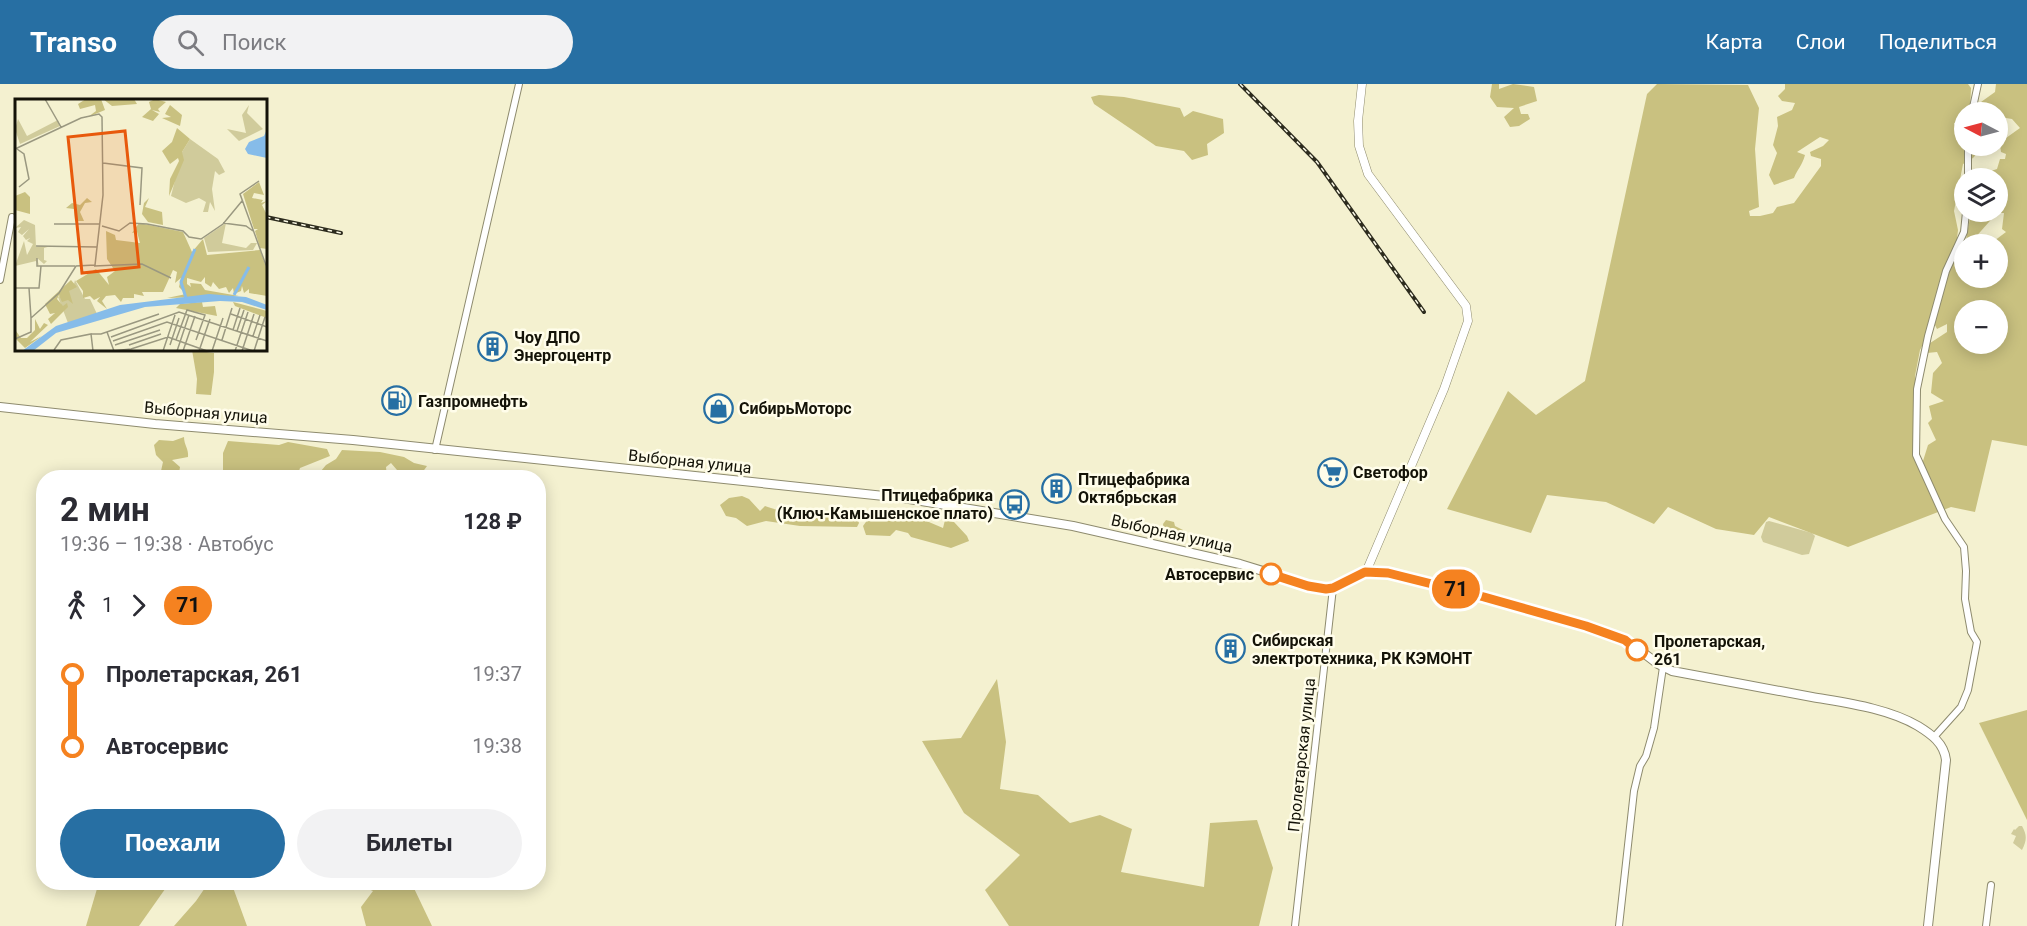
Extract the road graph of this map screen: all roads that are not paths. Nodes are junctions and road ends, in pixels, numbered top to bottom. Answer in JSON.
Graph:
{"nodes":[{"id":1,"x":519,"y":84,"type":"edge"},
{"id":2,"x":1362,"y":84,"type":"edge"},
{"id":3,"x":1978,"y":84,"type":"edge"},
{"id":4,"x":1974,"y":102,"type":"edge"},
{"id":5,"x":12,"y":217,"type":"dead end"},
{"id":6,"x":1965,"y":222,"type":"edge"},
{"id":7,"x":0,"y":280,"type":"edge"},
{"id":8,"x":0,"y":407,"type":"edge"},
{"id":9,"x":435,"y":450,"type":"junction"},
{"id":10,"x":1365,"y":572,"type":"junction"},
{"id":11,"x":1333,"y":588,"type":"junction"},
{"id":12,"x":1663,"y":667,"type":"junction"},
{"id":13,"x":1934,"y":737,"type":"junction"},
{"id":14,"x":1991,"y":885,"type":"dead end"},
{"id":15,"x":1296,"y":926,"type":"edge"},
{"id":16,"x":1619,"y":926,"type":"edge"},
{"id":17,"x":1928,"y":926,"type":"edge"},
{"id":18,"x":1986,"y":926,"type":"edge"}],
"edges":[{"from":1,"to":9,"type":"street"},
{"from":2,"to":10,"type":"street"},
{"from":3,"to":4,"type":"street"},
{"from":5,"to":7,"type":"street"},
{"from":6,"to":13,"type":"street"},
{"from":8,"to":9,"type":"main road","name":"Выборная улица"},
{"from":9,"to":11,"type":"main road","name":"Выборная улица"},
{"from":10,"to":11,"type":"main road"},
{"from":10,"to":12,"type":"main road"},
{"from":11,"to":15,"type":"street","name":"Пролетарская улица"},
{"from":12,"to":13,"type":"main road"},
{"from":12,"to":16,"type":"street"},
{"from":13,"to":17,"type":"main road"},
{"from":14,"to":18,"type":"street"}]}
